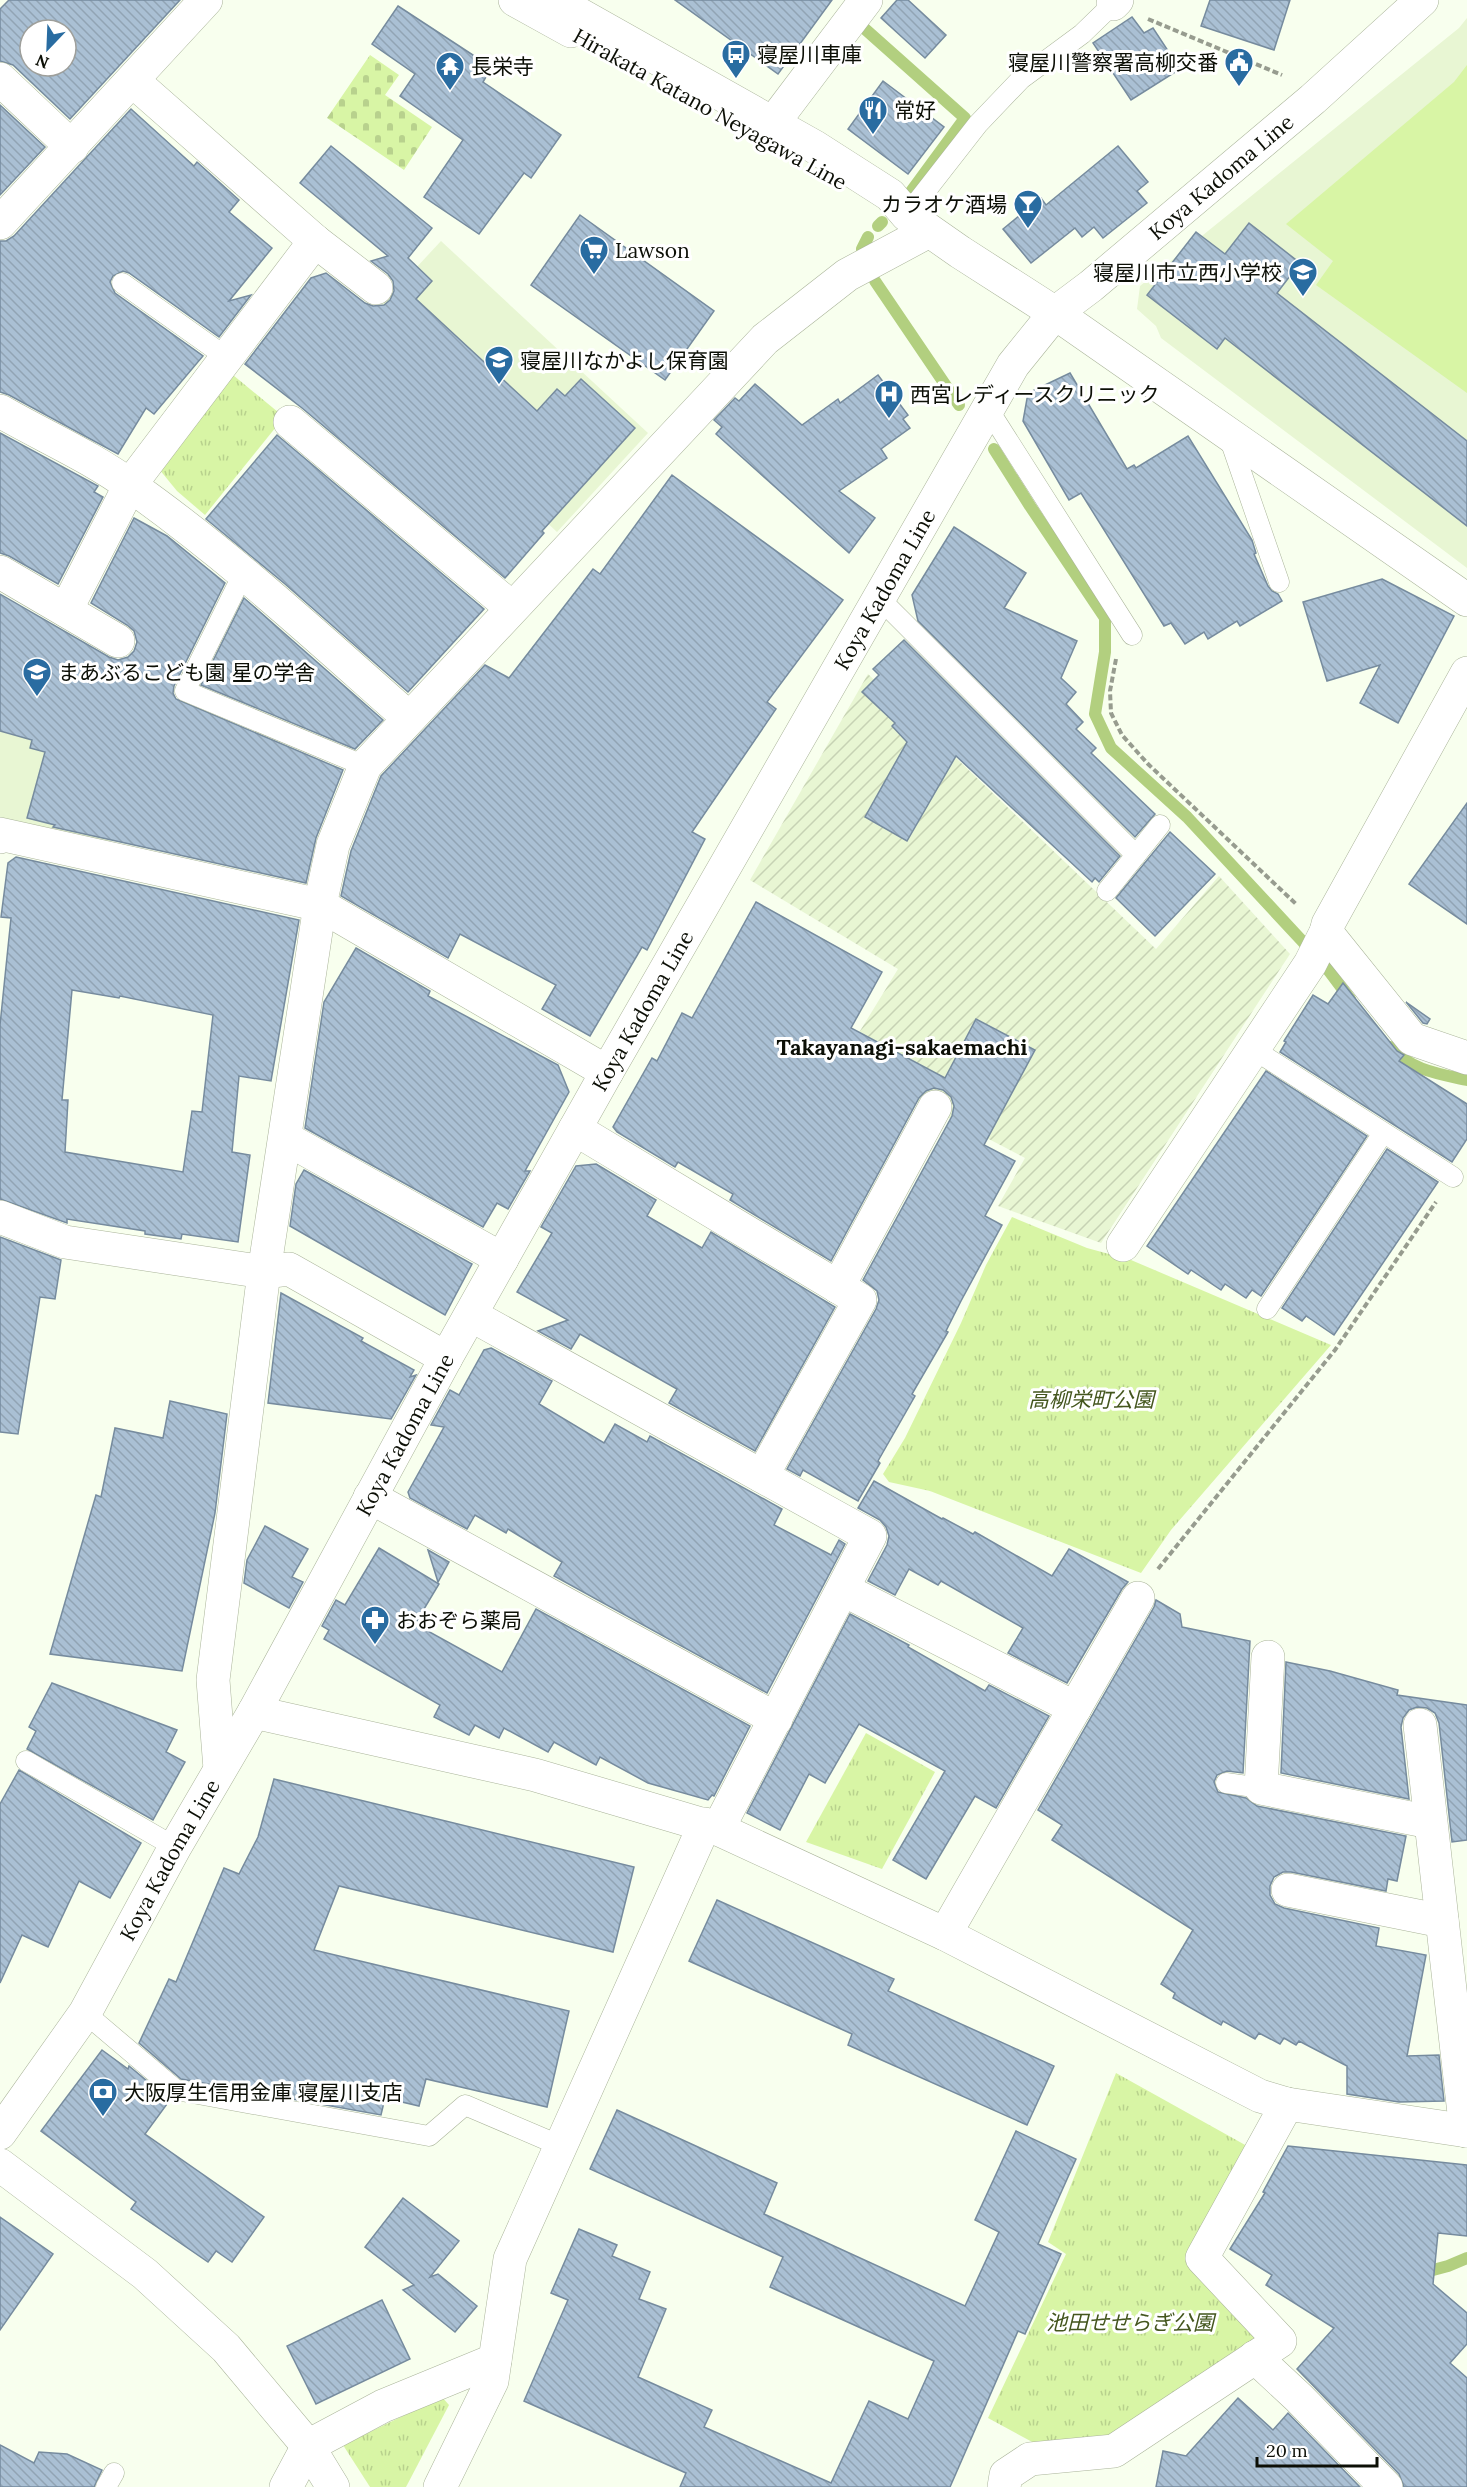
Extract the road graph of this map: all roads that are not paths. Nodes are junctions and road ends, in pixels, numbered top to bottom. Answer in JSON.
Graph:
{"nodes":[{"id":1,"x":206,"y":0,"type":"edge"},
{"id":2,"x":515,"y":0,"type":"edge"},
{"id":3,"x":554,"y":0,"type":"edge"},
{"id":4,"x":866,"y":0,"type":"edge"},
{"id":5,"x":1422,"y":0,"type":"edge"},
{"id":6,"x":1115,"y":2,"type":"edge"},
{"id":7,"x":0,"y":79,"type":"edge"},
{"id":8,"x":133,"y":81,"type":"junction"},
{"id":9,"x":773,"y":123,"type":"junction"},
{"id":10,"x":72,"y":147,"type":"junction"},
{"id":11,"x":918,"y":223,"type":"junction"},
{"id":12,"x":0,"y":224,"type":"edge"},
{"id":13,"x":315,"y":241,"type":"junction"},
{"id":14,"x":122,"y":283,"type":"dead end"},
{"id":15,"x":376,"y":288,"type":"dead end"},
{"id":16,"x":1055,"y":313,"type":"junction"},
{"id":17,"x":226,"y":357,"type":"junction"},
{"id":18,"x":988,"y":409,"type":"junction"},
{"id":19,"x":0,"y":411,"type":"edge"},
{"id":20,"x":290,"y":422,"type":"dead end"},
{"id":21,"x":1228,"y":434,"type":"junction"},
{"id":22,"x":130,"y":485,"type":"junction"},
{"id":23,"x":0,"y":572,"type":"edge"},
{"id":24,"x":244,"y":572,"type":"junction"},
{"id":25,"x":1279,"y":582,"type":"dead end"},
{"id":26,"x":879,"y":598,"type":"junction"},
{"id":27,"x":1467,"y":600,"type":"edge"},
{"id":28,"x":512,"y":608,"type":"junction"},
{"id":29,"x":66,"y":610,"type":"junction"},
{"id":30,"x":1127,"y":627,"type":"road end"},
{"id":31,"x":118,"y":641,"type":"dead end"},
{"id":32,"x":1467,"y":673,"type":"edge"},
{"id":33,"x":409,"y":718,"type":"junction"},
{"id":34,"x":365,"y":766,"type":"junction"},
{"id":35,"x":1160,"y":825,"type":"dead end"},
{"id":36,"x":0,"y":837,"type":"edge"},
{"id":37,"x":1136,"y":855,"type":"junction"},
{"id":38,"x":1107,"y":891,"type":"dead end"},
{"id":39,"x":320,"y":905,"type":"junction"},
{"id":40,"x":1326,"y":932,"type":"junction"},
{"id":41,"x":1253,"y":1049,"type":"junction"},
{"id":42,"x":1467,"y":1058,"type":"edge"},
{"id":43,"x":607,"y":1072,"type":"junction"},
{"id":44,"x":934,"y":1107,"type":"dead end"},
{"id":45,"x":575,"y":1129,"type":"junction"},
{"id":46,"x":1383,"y":1133,"type":"junction"},
{"id":47,"x":285,"y":1138,"type":"junction"},
{"id":48,"x":1453,"y":1177,"type":"road end"},
{"id":49,"x":0,"y":1217,"type":"edge"},
{"id":50,"x":1123,"y":1245,"type":"dead end"},
{"id":51,"x":502,"y":1259,"type":"junction"},
{"id":52,"x":264,"y":1272,"type":"junction"},
{"id":53,"x":838,"y":1287,"type":"junction"},
{"id":54,"x":1267,"y":1309,"type":"dead end"},
{"id":55,"x":471,"y":1315,"type":"junction"},
{"id":56,"x":446,"y":1358,"type":"junction"},
{"id":57,"x":762,"y":1476,"type":"junction"},
{"id":58,"x":370,"y":1497,"type":"junction"},
{"id":59,"x":844,"y":1590,"type":"junction"},
{"id":60,"x":1138,"y":1598,"type":"road end"},
{"id":61,"x":1268,"y":1657,"type":"dead end"},
{"id":62,"x":1075,"y":1708,"type":"junction"},
{"id":63,"x":254,"y":1712,"type":"junction"},
{"id":64,"x":776,"y":1719,"type":"junction"},
{"id":65,"x":1420,"y":1725,"type":"dead end"},
{"id":66,"x":26,"y":1761,"type":"dead end"},
{"id":67,"x":220,"y":1769,"type":"junction"},
{"id":68,"x":1226,"y":1783,"type":"dead end"},
{"id":69,"x":1260,"y":1788,"type":"junction"},
{"id":70,"x":1430,"y":1822,"type":"junction"},
{"id":71,"x":712,"y":1826,"type":"junction"},
{"id":72,"x":176,"y":1846,"type":"junction"},
{"id":73,"x":1288,"y":1890,"type":"dead end"},
{"id":74,"x":1442,"y":1921,"type":"junction"},
{"id":75,"x":945,"y":1934,"type":"junction"},
{"id":76,"x":85,"y":2013,"type":"junction"},
{"id":77,"x":1287,"y":2104,"type":"junction"},
{"id":78,"x":1466,"y":2131,"type":"edge"},
{"id":79,"x":0,"y":2133,"type":"edge"},
{"id":80,"x":561,"y":2146,"type":"junction"},
{"id":81,"x":0,"y":2165,"type":"edge"},
{"id":82,"x":1255,"y":2357,"type":"junction"},
{"id":83,"x":495,"y":2360,"type":"junction"},
{"id":84,"x":308,"y":2446,"type":"junction"},
{"id":85,"x":286,"y":2487,"type":"edge"},
{"id":86,"x":333,"y":2487,"type":"edge"},
{"id":87,"x":440,"y":2487,"type":"edge"},
{"id":88,"x":1004,"y":2487,"type":"edge"},
{"id":89,"x":1386,"y":2487,"type":"edge"}],
"edges":[{"from":1,"to":8,"type":"street"},
{"from":2,"to":11,"type":"street","name":"Hirakata Katano Neyagawa Line"},
{"from":3,"to":9,"type":"street","name":"Hirakata Katano Neyagawa Line"},
{"from":4,"to":9,"type":"street"},
{"from":5,"to":16,"type":"street","name":"Koya Kadoma Line"},
{"from":6,"to":11,"type":"lane"},
{"from":7,"to":10,"type":"street"},
{"from":8,"to":10,"type":"street"},
{"from":8,"to":13,"type":"street"},
{"from":9,"to":11,"type":"street","name":"Hirakata Katano Neyagawa Line"},
{"from":10,"to":12,"type":"street"},
{"from":11,"to":16,"type":"street","name":"Hirakata Katano Neyagawa Line"},
{"from":11,"to":28,"type":"street"},
{"from":13,"to":15,"type":"street"},
{"from":13,"to":17,"type":"street"},
{"from":14,"to":17,"type":"lane"},
{"from":16,"to":18,"type":"street","name":"Koya Kadoma Line"},
{"from":16,"to":21,"type":"street","name":"Hirakata Katano Neyagawa Line"},
{"from":17,"to":22,"type":"street"},
{"from":18,"to":26,"type":"street","name":"Koya Kadoma Line"},
{"from":18,"to":30,"type":"lane"},
{"from":19,"to":22,"type":"street"},
{"from":20,"to":28,"type":"street"},
{"from":21,"to":25,"type":"lane"},
{"from":21,"to":27,"type":"street","name":"Hirakata Katano Neyagawa Line"},
{"from":22,"to":24,"type":"street"},
{"from":22,"to":29,"type":"street"},
{"from":23,"to":29,"type":"street"},
{"from":24,"to":33,"type":"street"},
{"from":24,"to":34,"type":"lane"},
{"from":26,"to":37,"type":"lane"},
{"from":26,"to":43,"type":"street","name":"Koya Kadoma Line"},
{"from":28,"to":33,"type":"street"},
{"from":29,"to":31,"type":"street"},
{"from":32,"to":40,"type":"street"},
{"from":33,"to":34,"type":"street"},
{"from":34,"to":39,"type":"street"},
{"from":35,"to":37,"type":"lane"},
{"from":36,"to":39,"type":"street"},
{"from":37,"to":38,"type":"lane"},
{"from":39,"to":43,"type":"street"},
{"from":39,"to":47,"type":"street"},
{"from":40,"to":41,"type":"street"},
{"from":40,"to":42,"type":"street"},
{"from":41,"to":46,"type":"lane"},
{"from":41,"to":50,"type":"street"},
{"from":43,"to":45,"type":"street","name":"Koya Kadoma Line"},
{"from":44,"to":53,"type":"street"},
{"from":45,"to":51,"type":"street","name":"Koya Kadoma Line"},
{"from":45,"to":53,"type":"street"},
{"from":46,"to":48,"type":"lane"},
{"from":46,"to":54,"type":"lane"},
{"from":47,"to":51,"type":"street"},
{"from":47,"to":52,"type":"street"},
{"from":49,"to":52,"type":"street"},
{"from":51,"to":55,"type":"street","name":"Koya Kadoma Line"},
{"from":52,"to":56,"type":"street"},
{"from":52,"to":67,"type":"street"},
{"from":53,"to":57,"type":"street"},
{"from":55,"to":56,"type":"street","name":"Koya Kadoma Line"},
{"from":55,"to":57,"type":"street"},
{"from":56,"to":58,"type":"street","name":"Koya Kadoma Line"},
{"from":57,"to":59,"type":"street"},
{"from":58,"to":63,"type":"street","name":"Koya Kadoma Line"},
{"from":58,"to":64,"type":"street"},
{"from":59,"to":62,"type":"street"},
{"from":59,"to":64,"type":"street"},
{"from":60,"to":62,"type":"street"},
{"from":61,"to":69,"type":"street"},
{"from":62,"to":75,"type":"street"},
{"from":63,"to":67,"type":"street","name":"Koya Kadoma Line"},
{"from":63,"to":71,"type":"street"},
{"from":64,"to":71,"type":"street"},
{"from":65,"to":70,"type":"street"},
{"from":66,"to":72,"type":"lane"},
{"from":67,"to":72,"type":"street","name":"Koya Kadoma Line"},
{"from":68,"to":69,"type":"lane"},
{"from":69,"to":70,"type":"street"},
{"from":70,"to":74,"type":"street"},
{"from":71,"to":75,"type":"street"},
{"from":71,"to":80,"type":"street"},
{"from":72,"to":76,"type":"street","name":"Koya Kadoma Line"},
{"from":73,"to":74,"type":"street"},
{"from":74,"to":78,"type":"street"},
{"from":75,"to":77,"type":"street"},
{"from":76,"to":79,"type":"street","name":"Koya Kadoma Line"},
{"from":76,"to":80,"type":"lane"},
{"from":77,"to":78,"type":"street"},
{"from":77,"to":82,"type":"street"},
{"from":80,"to":83,"type":"street"},
{"from":81,"to":84,"type":"street"},
{"from":82,"to":88,"type":"street"},
{"from":82,"to":89,"type":"street"},
{"from":83,"to":84,"type":"street"},
{"from":83,"to":87,"type":"street"},
{"from":84,"to":85,"type":"street"},
{"from":84,"to":86,"type":"street"}]}
